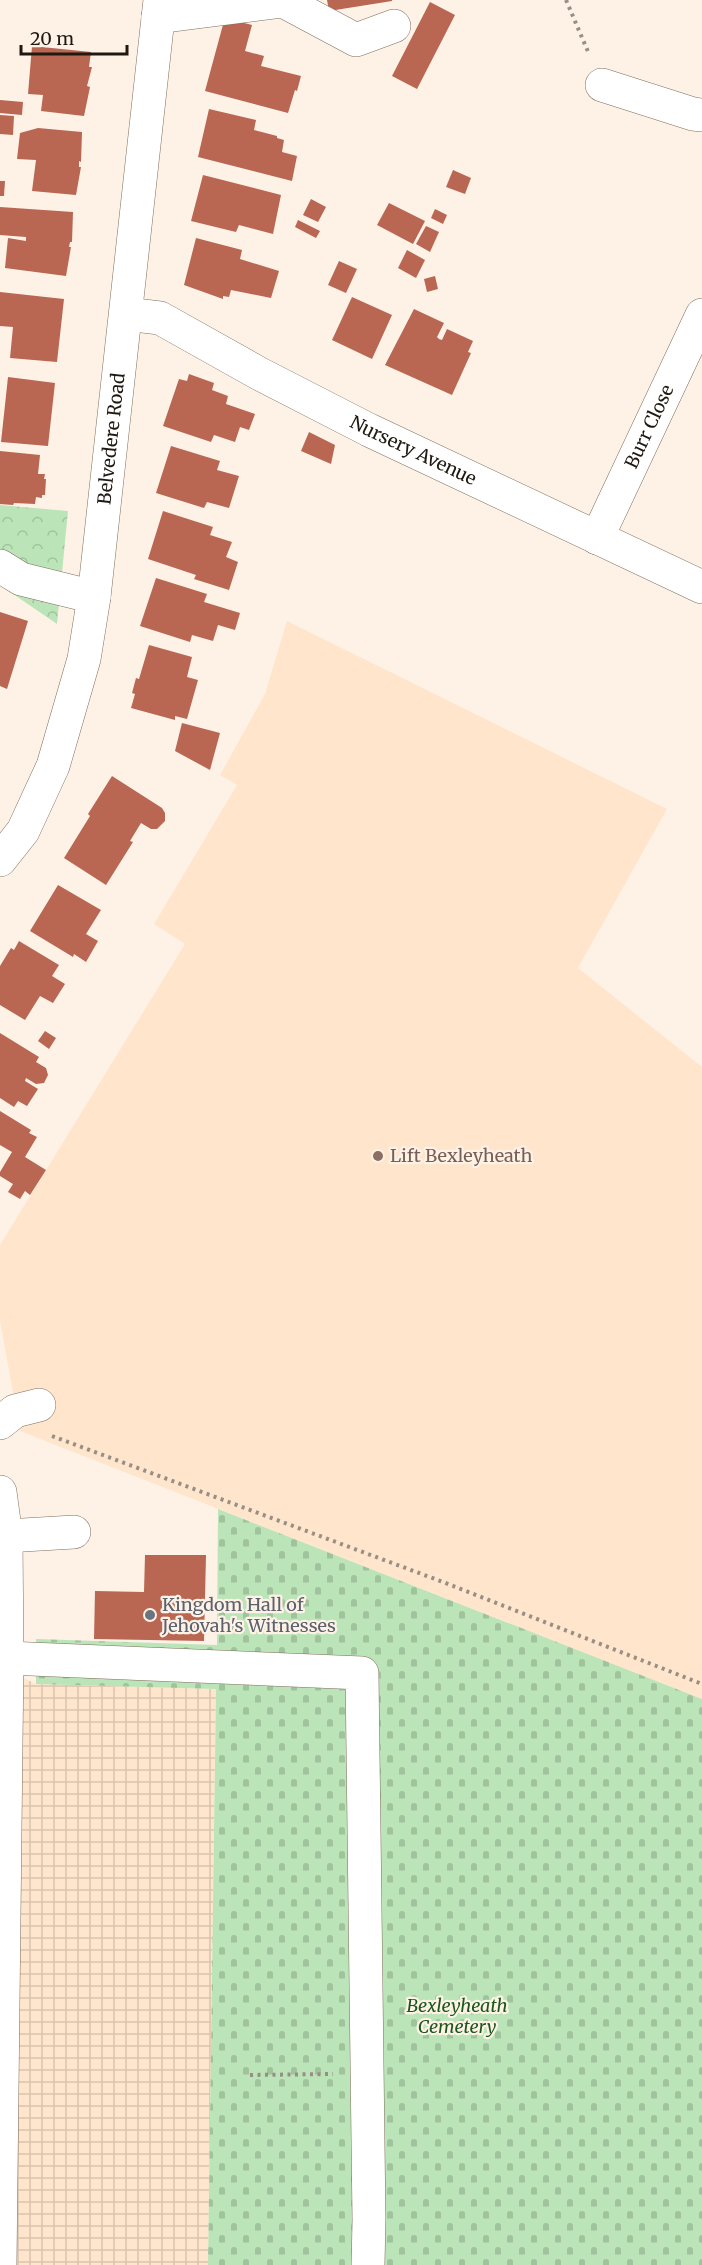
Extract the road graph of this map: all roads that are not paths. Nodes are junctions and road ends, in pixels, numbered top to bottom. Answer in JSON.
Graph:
{"nodes":[{"id":1,"x":159,"y":10,"type":"edge"},
{"id":2,"x":394,"y":26,"type":"dead end"},
{"id":3,"x":603,"y":85,"type":"road end"},
{"id":4,"x":702,"y":115,"type":"edge"},
{"id":5,"x":126,"y":314,"type":"junction"},
{"id":6,"x":702,"y":315,"type":"edge"},
{"id":7,"x":597,"y":538,"type":"junction"},
{"id":8,"x":0,"y":566,"type":"edge"},
{"id":9,"x":702,"y":587,"type":"edge"},
{"id":10,"x":94,"y":597,"type":"junction"},
{"id":11,"x":0,"y":860,"type":"edge"},
{"id":12,"x":39,"y":1405,"type":"dead end"},
{"id":13,"x":0,"y":1423,"type":"edge"},
{"id":14,"x":0,"y":1492,"type":"edge"},
{"id":15,"x":74,"y":1532,"type":"dead end"},
{"id":16,"x":6,"y":1536,"type":"junction"},
{"id":17,"x":7,"y":1658,"type":"junction"},
{"id":18,"x":1,"y":2229,"type":"edge"},
{"id":19,"x":0,"y":2265,"type":"edge"},
{"id":20,"x":368,"y":2265,"type":"edge"}],
"edges":[{"from":1,"to":2,"type":"street"},
{"from":1,"to":5,"type":"street","name":"Belvedere Road"},
{"from":3,"to":4,"type":"street"},
{"from":5,"to":7,"type":"street","name":"Nursery Avenue"},
{"from":5,"to":10,"type":"street","name":"Belvedere Road"},
{"from":6,"to":7,"type":"street","name":"Burr Close"},
{"from":7,"to":9,"type":"street","name":"Nursery Avenue"},
{"from":8,"to":10,"type":"street"},
{"from":10,"to":11,"type":"street","name":"Belvedere Road"},
{"from":12,"to":13,"type":"street"},
{"from":14,"to":16,"type":"street"},
{"from":15,"to":16,"type":"street"},
{"from":16,"to":17,"type":"street"},
{"from":17,"to":18,"type":"street"},
{"from":17,"to":20,"type":"street"},
{"from":18,"to":19,"type":"street"}]}
